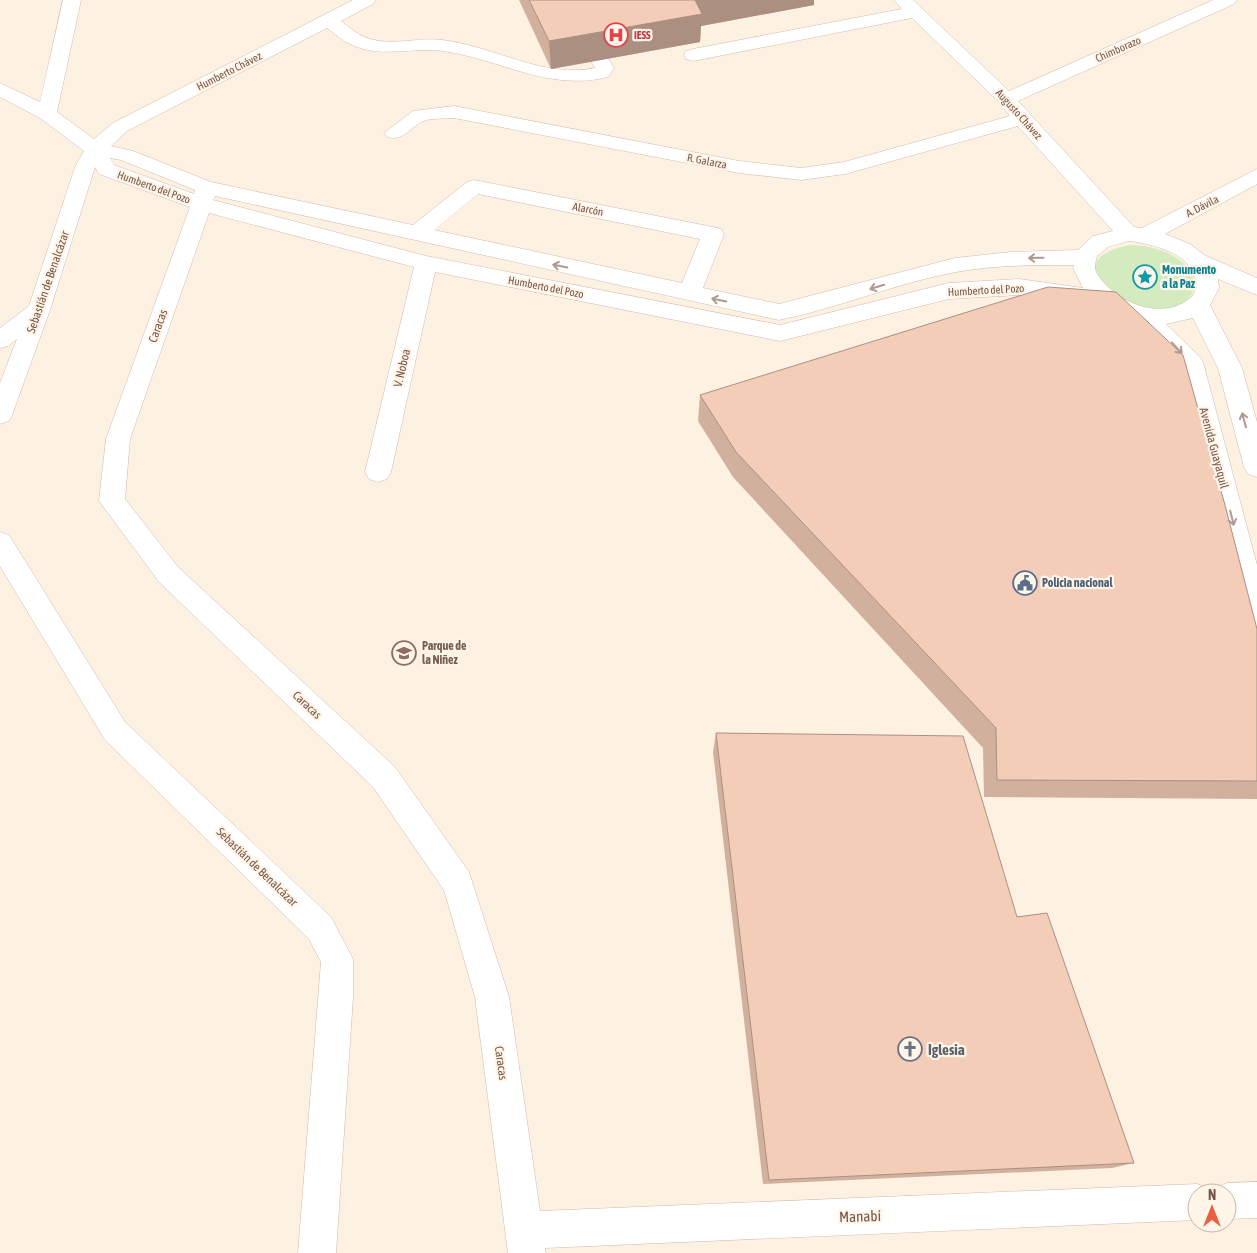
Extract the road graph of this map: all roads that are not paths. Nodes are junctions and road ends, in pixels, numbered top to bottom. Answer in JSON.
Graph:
{"nodes":[{"id":1,"x":72,"y":0,"type":"edge"},
{"id":2,"x":367,"y":0,"type":"edge"},
{"id":3,"x":1228,"y":0,"type":"edge"},
{"id":4,"x":910,"y":6,"type":"edge"},
{"id":5,"x":572,"y":13,"type":"edge"},
{"id":6,"x":329,"y":20,"type":"junction"},
{"id":7,"x":693,"y":55,"type":"dead end"},
{"id":8,"x":0,"y":89,"type":"edge"},
{"id":9,"x":1007,"y":99,"type":"junction"},
{"id":10,"x":47,"y":114,"type":"junction"},
{"id":11,"x":1022,"y":119,"type":"junction"},
{"id":12,"x":394,"y":132,"type":"dead end"},
{"id":13,"x":95,"y":149,"type":"junction"},
{"id":14,"x":1257,"y":176,"type":"edge"},
{"id":15,"x":204,"y":196,"type":"junction"},
{"id":16,"x":415,"y":234,"type":"junction"},
{"id":17,"x":1137,"y":235,"type":"junction"},
{"id":18,"x":1085,"y":257,"type":"junction"},
{"id":19,"x":1198,"y":261,"type":"junction"},
{"id":20,"x":426,"y":263,"type":"junction"},
{"id":21,"x":1257,"y":286,"type":"edge"},
{"id":22,"x":688,"y":294,"type":"junction"},
{"id":23,"x":1101,"y":296,"type":"junction"},
{"id":24,"x":1199,"y":306,"type":"junction"},
{"id":25,"x":38,"y":310,"type":"junction"},
{"id":26,"x":1124,"y":310,"type":"junction"},
{"id":27,"x":0,"y":340,"type":"edge"},
{"id":28,"x":0,"y":415,"type":"edge"},
{"id":29,"x":1257,"y":467,"type":"edge"},
{"id":30,"x":378,"y":472,"type":"dead end"},
{"id":31,"x":0,"y":543,"type":"edge"},
{"id":32,"x":1257,"y":616,"type":"edge"},
{"id":33,"x":1257,"y":1200,"type":"edge"},
{"id":34,"x":1237,"y":1201,"type":"edge"},
{"id":35,"x":1187,"y":1203,"type":"edge"},
{"id":36,"x":525,"y":1242,"type":"edge"},
{"id":37,"x":317,"y":1253,"type":"edge"}],
"edges":[{"from":1,"to":10,"type":"street"},
{"from":2,"to":6,"type":"street","name":"Humberto Chávez"},
{"from":3,"to":9,"type":"street","name":"Chimborazo"},
{"from":4,"to":7,"type":"street"},
{"from":4,"to":9,"type":"street","name":"Augusto Chávez"},
{"from":5,"to":6,"type":"street"},
{"from":6,"to":13,"type":"street","name":"Humberto Chávez"},
{"from":8,"to":10,"type":"street"},
{"from":9,"to":11,"type":"street","name":"Augusto Chávez"},
{"from":10,"to":13,"type":"street"},
{"from":11,"to":12,"type":"street","name":"R. Galarza"},
{"from":11,"to":17,"type":"street","name":"Augusto Chávez"},
{"from":13,"to":15,"type":"street","name":"Humberto del Pozo"},
{"from":13,"to":25,"type":"street","name":"Sebastián de Benalcázar"},
{"from":14,"to":17,"type":"street","name":"A. Dávila"},
{"from":15,"to":16,"type":"street","name":"Humberto del Pozo"},
{"from":15,"to":20,"type":"street","name":"Humberto del Pozo"},
{"from":15,"to":36,"type":"street","name":"Caracas"},
{"from":22,"to":16,"type":"street","name":"Humberto del Pozo","one_way":true},
{"from":16,"to":22,"type":"street","name":"Alarcón"},
{"from":17,"to":18,"type":"street"},
{"from":17,"to":19,"type":"street"},
{"from":18,"to":22,"type":"street","name":"Humberto del Pozo","one_way":true},
{"from":18,"to":23,"type":"street"},
{"from":19,"to":21,"type":"street"},
{"from":19,"to":24,"type":"street"},
{"from":20,"to":23,"type":"street","name":"Humberto del Pozo"},
{"from":20,"to":30,"type":"street","name":"V. Noboa"},
{"from":23,"to":26,"type":"street"},
{"from":24,"to":26,"type":"street"},
{"from":29,"to":24,"type":"street","one_way":true},
{"from":25,"to":27,"type":"street"},
{"from":25,"to":28,"type":"street","name":"Sebastián de Benalcázar"},
{"from":26,"to":32,"type":"street","name":"Avenida Guayaquil","one_way":true},
{"from":31,"to":37,"type":"street","name":"Sebastián de Benalcázar"},
{"from":33,"to":34,"type":"street"},
{"from":35,"to":36,"type":"street","name":"Manabí"}]}
